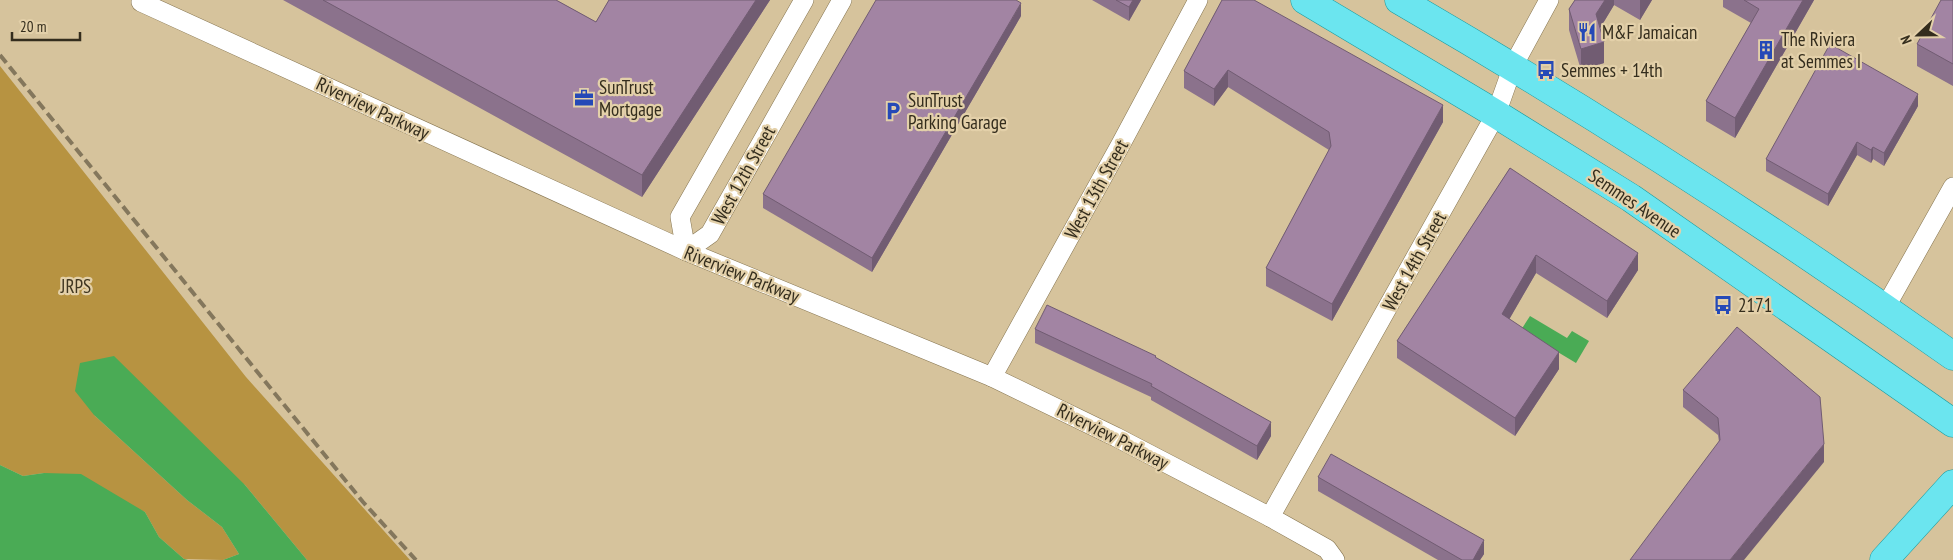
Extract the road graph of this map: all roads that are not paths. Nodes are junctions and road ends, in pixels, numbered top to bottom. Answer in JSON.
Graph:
{"nodes":[{"id":1,"x":804,"y":0,"type":"edge"},
{"id":2,"x":842,"y":0,"type":"edge"},
{"id":3,"x":1198,"y":0,"type":"edge"},
{"id":4,"x":1305,"y":0,"type":"edge"},
{"id":5,"x":1399,"y":0,"type":"edge"},
{"id":6,"x":1549,"y":0,"type":"edge"},
{"id":7,"x":141,"y":1,"type":"edge"},
{"id":8,"x":1513,"y":66,"type":"junction"},
{"id":9,"x":1496,"y":114,"type":"junction"},
{"id":10,"x":1953,"y":187,"type":"edge"},
{"id":11,"x":686,"y":251,"type":"junction"},
{"id":12,"x":1885,"y":308,"type":"junction"},
{"id":13,"x":1953,"y":356,"type":"edge"},
{"id":14,"x":992,"y":377,"type":"junction"},
{"id":15,"x":1953,"y":423,"type":"edge"},
{"id":16,"x":1953,"y":484,"type":"edge"},
{"id":17,"x":1270,"y":517,"type":"junction"},
{"id":18,"x":1335,"y":560,"type":"edge"},
{"id":19,"x":1884,"y":560,"type":"edge"}],
"edges":[{"from":1,"to":11,"type":"street","name":"West 12th Street"},
{"from":2,"to":11,"type":"street","name":"West 12th Street"},
{"from":3,"to":14,"type":"street","name":"West 13th Street"},
{"from":4,"to":9,"type":"main road","name":"Semmes Avenue"},
{"from":5,"to":8,"type":"main road"},
{"from":6,"to":8,"type":"street","name":"West 14th Street"},
{"from":7,"to":11,"type":"street","name":"Riverview Parkway"},
{"from":8,"to":9,"type":"street","name":"West 14th Street"},
{"from":8,"to":12,"type":"main road"},
{"from":9,"to":15,"type":"main road","name":"Semmes Avenue"},
{"from":9,"to":17,"type":"street","name":"West 14th Street"},
{"from":10,"to":12,"type":"street"},
{"from":11,"to":14,"type":"street","name":"Riverview Parkway"},
{"from":12,"to":13,"type":"main road"},
{"from":14,"to":17,"type":"street","name":"Riverview Parkway"},
{"from":16,"to":19,"type":"main road"},
{"from":17,"to":18,"type":"street","name":"Riverview Parkway"}]}
